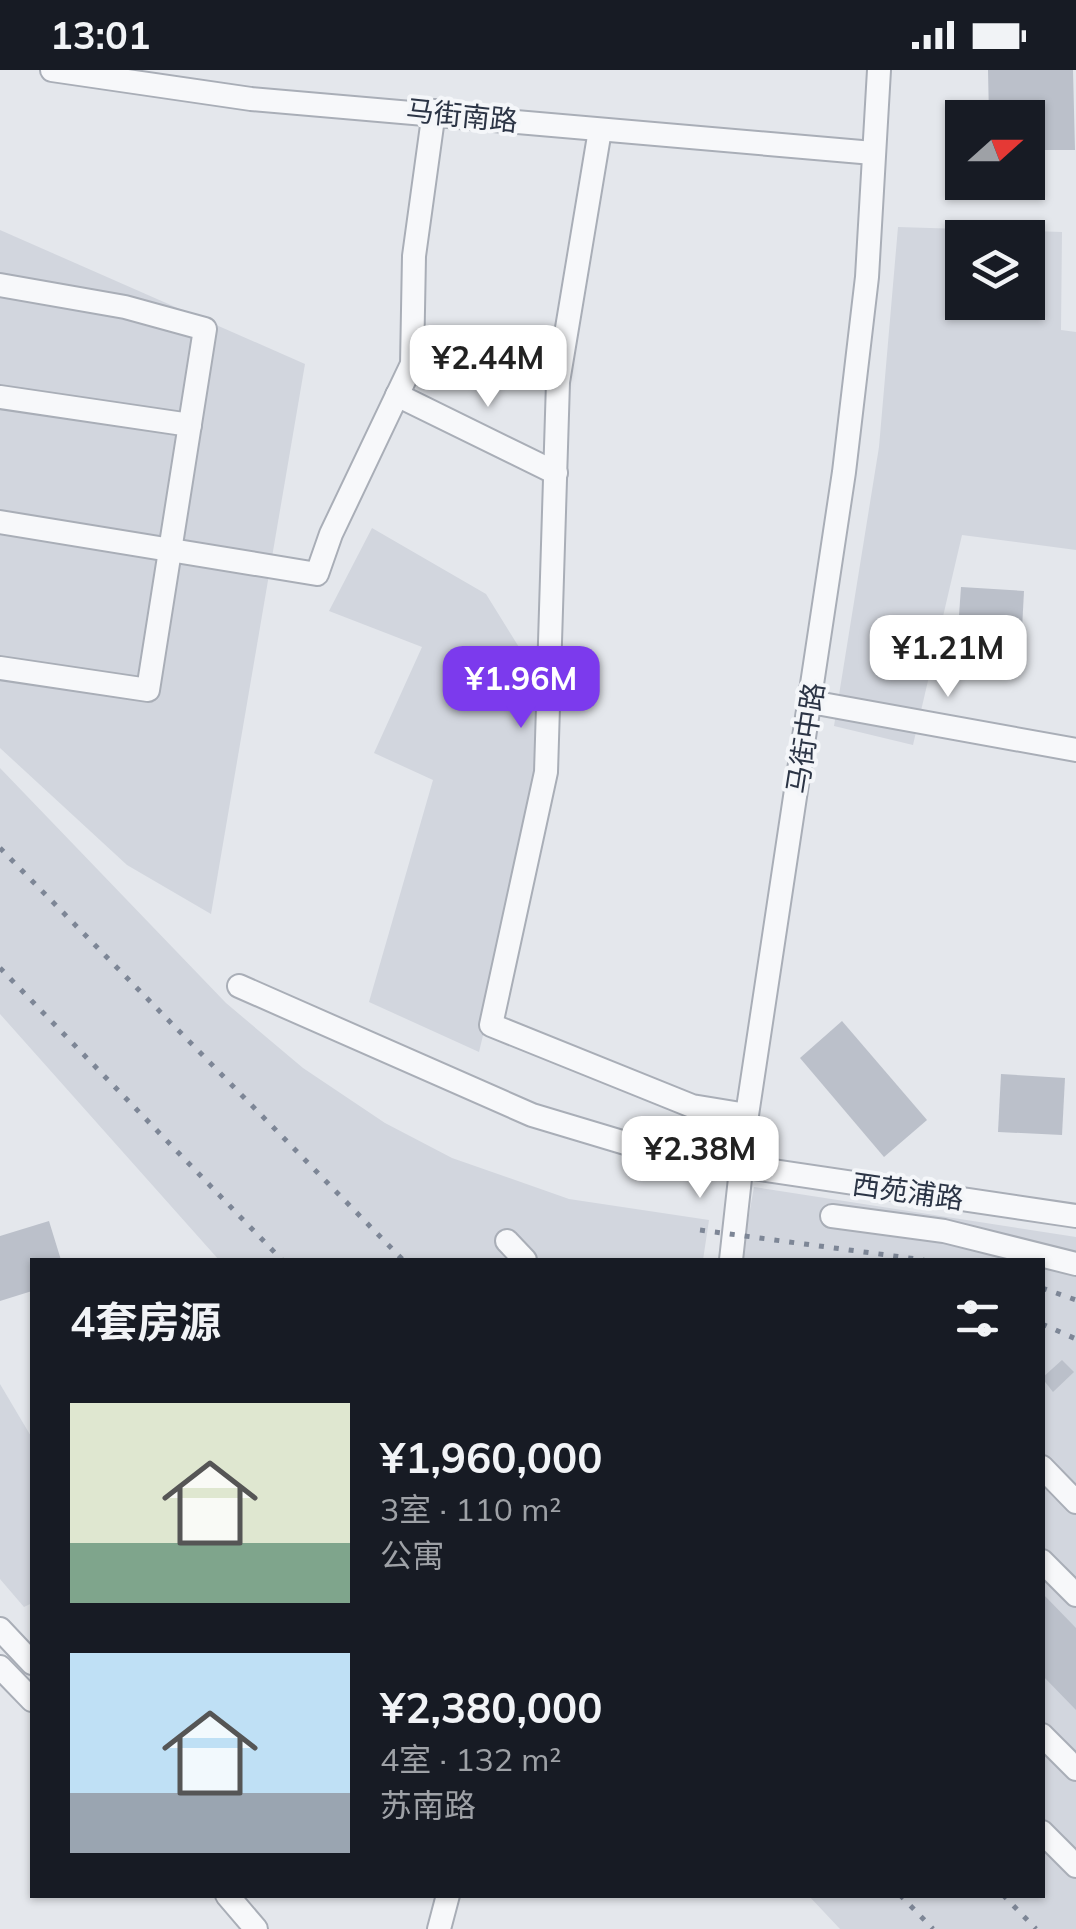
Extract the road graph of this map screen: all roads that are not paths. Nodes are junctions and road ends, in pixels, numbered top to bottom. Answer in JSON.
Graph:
{"nodes":[{"id":1,"x":52,"y":70,"type":"edge"},
{"id":2,"x":878,"y":70,"type":"edge"},
{"id":3,"x":434,"y":112,"type":"junction"},
{"id":4,"x":600,"y":130,"type":"junction"},
{"id":5,"x":874,"y":153,"type":"junction"},
{"id":6,"x":0,"y":285,"type":"edge"},
{"id":7,"x":398,"y":395,"type":"junction"},
{"id":8,"x":0,"y":397,"type":"edge"},
{"id":9,"x":190,"y":425,"type":"junction"},
{"id":10,"x":556,"y":473,"type":"junction"},
{"id":11,"x":0,"y":522,"type":"edge"},
{"id":12,"x":172,"y":549,"type":"junction"},
{"id":13,"x":0,"y":668,"type":"edge"},
{"id":14,"x":812,"y":702,"type":"junction"},
{"id":15,"x":1076,"y":750,"type":"edge"},
{"id":16,"x":239,"y":986,"type":"dead end"},
{"id":17,"x":746,"y":1115,"type":"junction"},
{"id":18,"x":741,"y":1159,"type":"junction"},
{"id":19,"x":832,"y":1216,"type":"dead end"},
{"id":20,"x":1076,"y":1216,"type":"edge"},
{"id":21,"x":507,"y":1241,"type":"dead end"},
{"id":22,"x":975,"y":1249,"type":"edge"},
{"id":23,"x":524,"y":1258,"type":"edge"},
{"id":24,"x":718,"y":1258,"type":"edge"},
{"id":25,"x":731,"y":1258,"type":"edge"},
{"id":26,"x":1036,"y":1258,"type":"edge"},
{"id":27,"x":1045,"y":1259,"type":"edge"},
{"id":28,"x":1076,"y":1264,"type":"edge"},
{"id":29,"x":1047,"y":1480,"type":"edge"},
{"id":30,"x":1076,"y":1502,"type":"edge"},
{"id":31,"x":1045,"y":1563,"type":"edge"},
{"id":32,"x":1076,"y":1595,"type":"edge"},
{"id":33,"x":0,"y":1630,"type":"edge"},
{"id":34,"x":30,"y":1661,"type":"edge"},
{"id":35,"x":0,"y":1667,"type":"edge"},
{"id":36,"x":30,"y":1698,"type":"edge"},
{"id":37,"x":1045,"y":1738,"type":"edge"},
{"id":38,"x":1076,"y":1770,"type":"edge"},
{"id":39,"x":1045,"y":1835,"type":"edge"},
{"id":40,"x":1076,"y":1866,"type":"edge"},
{"id":41,"x":229,"y":1898,"type":"edge"},
{"id":42,"x":447,"y":1898,"type":"edge"},
{"id":43,"x":256,"y":1929,"type":"edge"},
{"id":44,"x":439,"y":1929,"type":"edge"}],
"edges":[{"from":1,"to":3,"type":"street","name":"马街南路"},
{"from":2,"to":5,"type":"street","name":"马街中路"},
{"from":3,"to":4,"type":"street","name":"马街南路"},
{"from":3,"to":7,"type":"street"},
{"from":4,"to":5,"type":"street","name":"马街南路"},
{"from":4,"to":10,"type":"street"},
{"from":5,"to":14,"type":"street","name":"马街中路"},
{"from":6,"to":9,"type":"street"},
{"from":7,"to":10,"type":"street"},
{"from":7,"to":12,"type":"street"},
{"from":8,"to":9,"type":"street"},
{"from":9,"to":12,"type":"street"},
{"from":10,"to":17,"type":"street"},
{"from":11,"to":12,"type":"street"},
{"from":12,"to":13,"type":"street"},
{"from":14,"to":15,"type":"street"},
{"from":14,"to":17,"type":"street","name":"马街中路"},
{"from":16,"to":18,"type":"street","name":"西苑浦路"},
{"from":17,"to":18,"type":"street","name":"马街中路"},
{"from":18,"to":20,"type":"street","name":"西苑浦路"},
{"from":18,"to":24,"type":"street"},
{"from":18,"to":25,"type":"street"},
{"from":19,"to":22,"type":"street"},
{"from":21,"to":23,"type":"street"},
{"from":22,"to":26,"type":"street"},
{"from":27,"to":28,"type":"street"},
{"from":29,"to":30,"type":"street"},
{"from":31,"to":32,"type":"street"},
{"from":33,"to":34,"type":"street"},
{"from":35,"to":36,"type":"street"},
{"from":37,"to":38,"type":"street"},
{"from":39,"to":40,"type":"street"},
{"from":41,"to":43,"type":"street"},
{"from":42,"to":44,"type":"street"}]}
